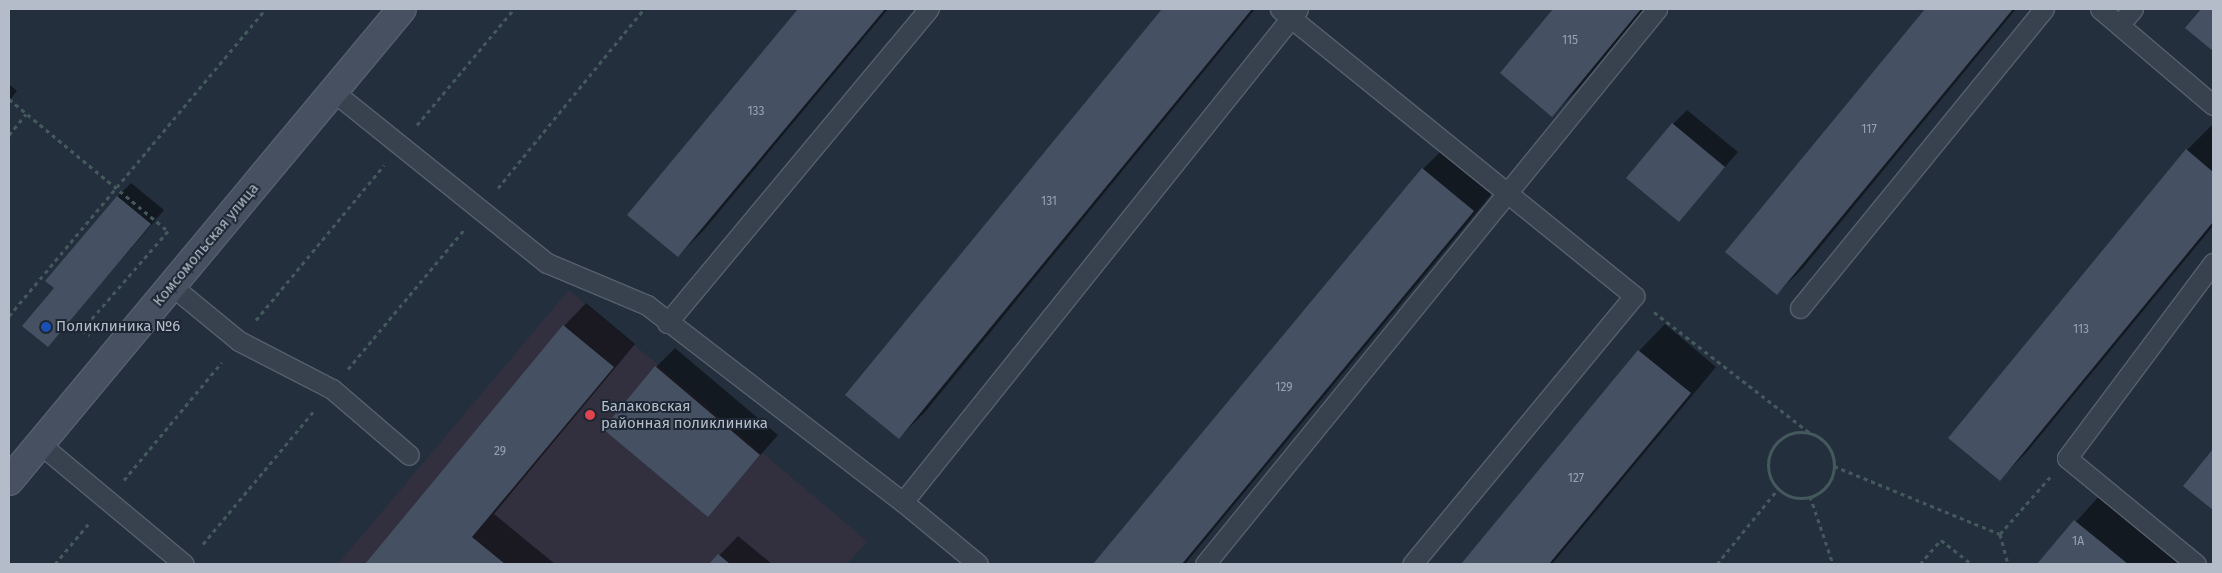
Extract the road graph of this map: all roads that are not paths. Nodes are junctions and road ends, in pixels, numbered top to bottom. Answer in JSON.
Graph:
{"nodes":[{"id":1,"x":402,"y":9,"type":"edge"},
{"id":2,"x":929,"y":9,"type":"edge"},
{"id":3,"x":1657,"y":9,"type":"edge"},
{"id":4,"x":2044,"y":9,"type":"edge"},
{"id":5,"x":2100,"y":9,"type":"edge"},
{"id":6,"x":2133,"y":9,"type":"edge"},
{"id":7,"x":1289,"y":12,"type":"edge"},
{"id":8,"x":2119,"y":26,"type":"junction"},
{"id":9,"x":334,"y":92,"type":"junction"},
{"id":10,"x":2213,"y":105,"type":"edge"},
{"id":11,"x":1507,"y":194,"type":"junction"},
{"id":12,"x":2213,"y":264,"type":"edge"},
{"id":13,"x":172,"y":286,"type":"junction"},
{"id":14,"x":1800,"y":308,"type":"dead end"},
{"id":15,"x":667,"y":323,"type":"junction"},
{"id":16,"x":40,"y":444,"type":"junction"},
{"id":17,"x":410,"y":455,"type":"dead end"},
{"id":18,"x":9,"y":482,"type":"edge"},
{"id":19,"x":903,"y":502,"type":"junction"},
{"id":20,"x":184,"y":564,"type":"edge"},
{"id":21,"x":978,"y":564,"type":"edge"},
{"id":22,"x":1204,"y":564,"type":"edge"},
{"id":23,"x":1412,"y":564,"type":"edge"},
{"id":24,"x":2196,"y":564,"type":"edge"}],
"edges":[{"from":1,"to":9,"type":"main road","name":"Комсомольская улица"},
{"from":2,"to":15,"type":"lane"},
{"from":3,"to":11,"type":"lane"},
{"from":4,"to":14,"type":"lane"},
{"from":5,"to":8,"type":"lane"},
{"from":6,"to":8,"type":"lane"},
{"from":7,"to":11,"type":"lane"},
{"from":7,"to":19,"type":"lane"},
{"from":8,"to":10,"type":"lane"},
{"from":9,"to":13,"type":"main road","name":"Комсомольская улица"},
{"from":9,"to":15,"type":"lane"},
{"from":11,"to":22,"type":"lane"},
{"from":11,"to":23,"type":"lane"},
{"from":12,"to":24,"type":"lane"},
{"from":13,"to":16,"type":"main road","name":"Комсомольская улица"},
{"from":13,"to":17,"type":"lane"},
{"from":15,"to":19,"type":"lane"},
{"from":16,"to":18,"type":"main road","name":"Комсомольская улица"},
{"from":16,"to":20,"type":"lane"},
{"from":19,"to":21,"type":"lane"}]}
